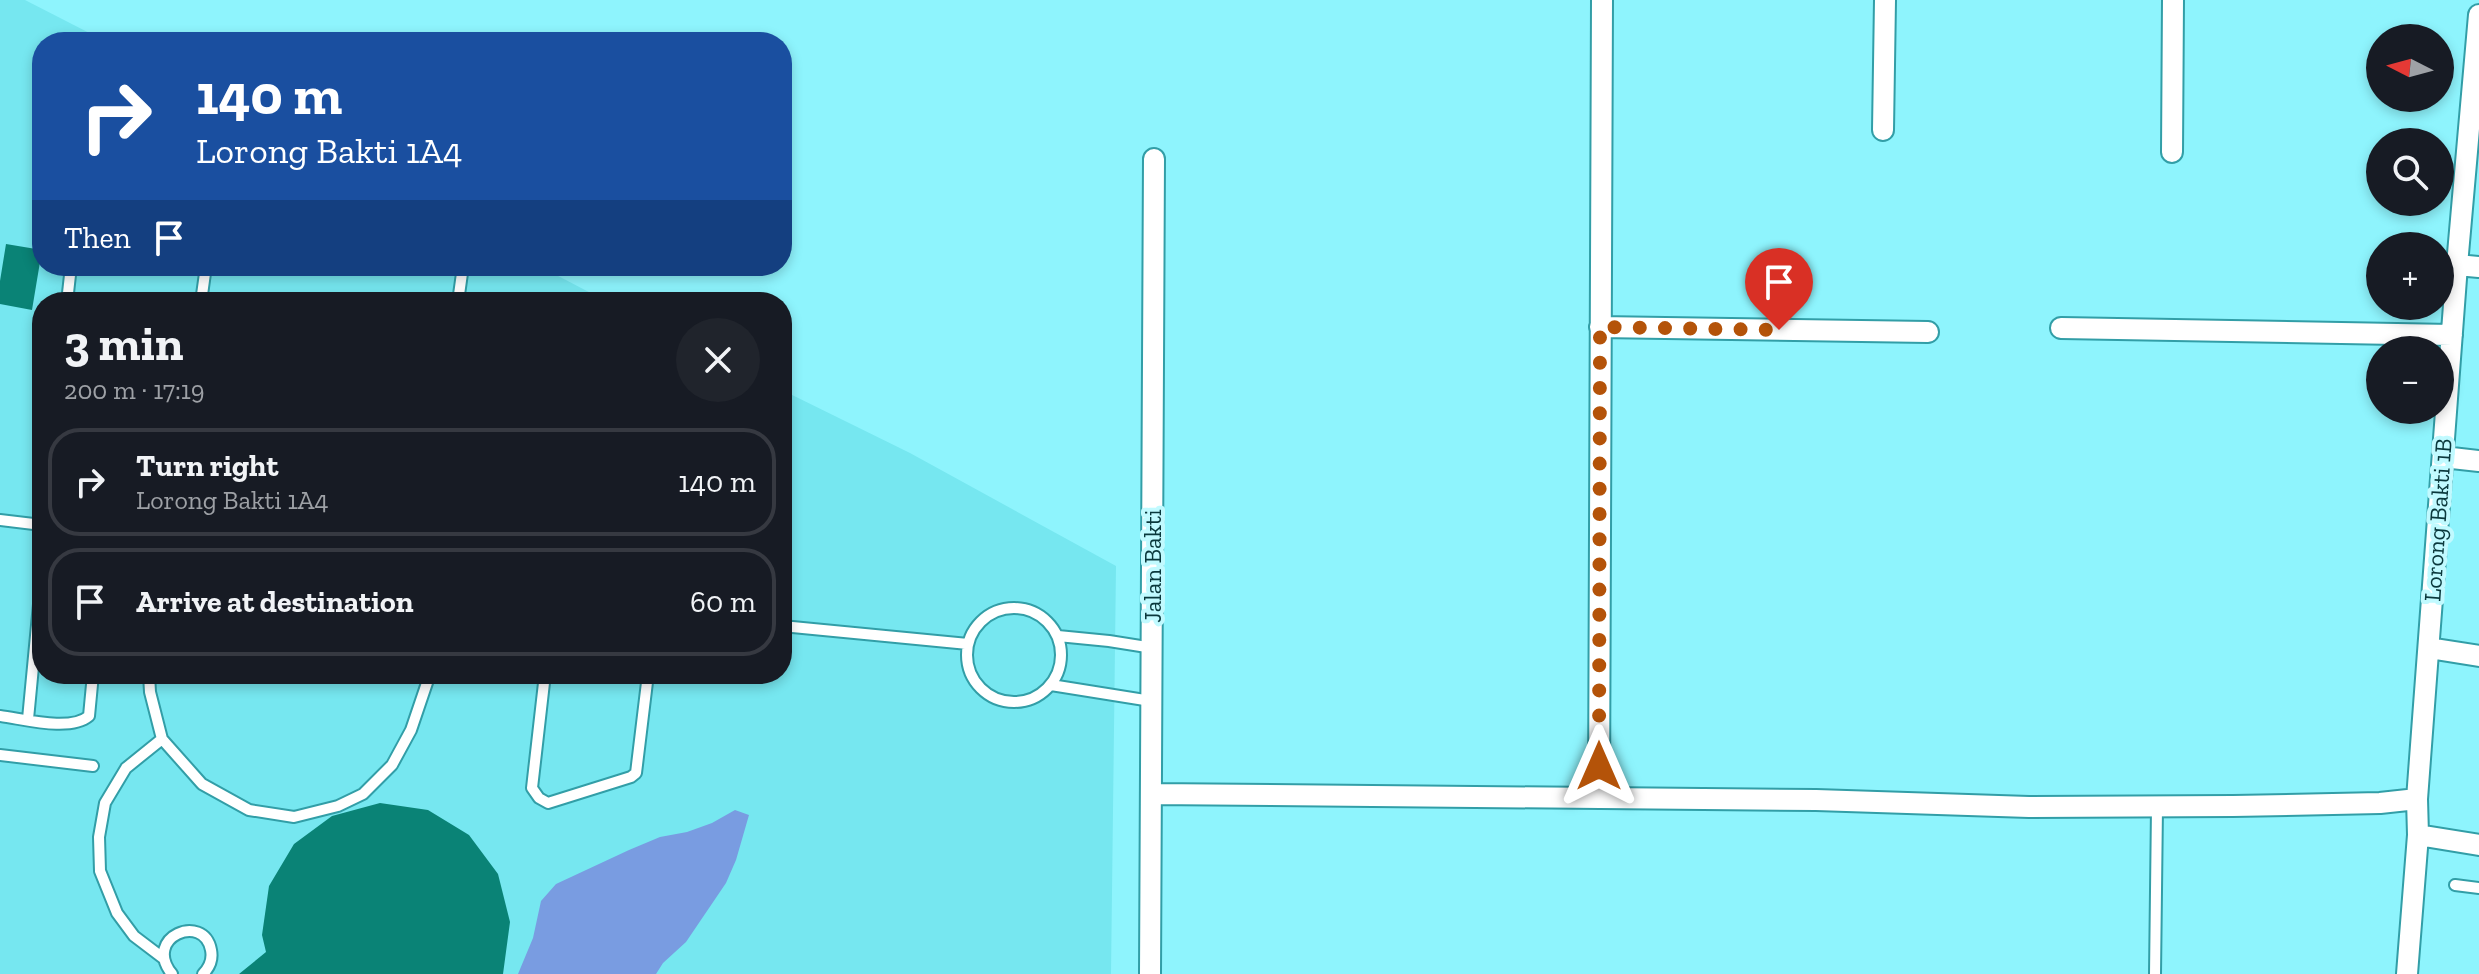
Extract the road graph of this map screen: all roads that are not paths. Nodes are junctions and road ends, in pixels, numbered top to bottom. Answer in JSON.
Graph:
{"nodes":[{"id":1,"x":1602,"y":0,"type":"edge"},
{"id":2,"x":1885,"y":0,"type":"edge"},
{"id":3,"x":2173,"y":0,"type":"edge"},
{"id":4,"x":2479,"y":15,"type":"edge"},
{"id":5,"x":1883,"y":130,"type":"dead end"},
{"id":6,"x":2172,"y":152,"type":"dead end"},
{"id":7,"x":1154,"y":159,"type":"dead end"},
{"id":8,"x":2457,"y":265,"type":"junction"},
{"id":9,"x":2479,"y":267,"type":"edge"},
{"id":10,"x":1600,"y":327,"type":"junction"},
{"id":11,"x":2061,"y":328,"type":"dead end"},
{"id":12,"x":1928,"y":332,"type":"dead end"},
{"id":13,"x":2452,"y":335,"type":"junction"},
{"id":14,"x":2443,"y":457,"type":"junction"},
{"id":15,"x":2479,"y":461,"type":"edge"},
{"id":16,"x":0,"y":520,"type":"edge"},
{"id":17,"x":32,"y":524,"type":"edge"},
{"id":18,"x":792,"y":627,"type":"edge"},
{"id":19,"x":1058,"y":636,"type":"junction"},
{"id":20,"x":968,"y":644,"type":"junction"},
{"id":21,"x":1153,"y":648,"type":"junction"},
{"id":22,"x":2429,"y":648,"type":"junction"},
{"id":23,"x":2479,"y":656,"type":"edge"},
{"id":24,"x":32,"y":677,"type":"edge"},
{"id":25,"x":92,"y":684,"type":"edge"},
{"id":26,"x":150,"y":684,"type":"edge"},
{"id":27,"x":427,"y":684,"type":"edge"},
{"id":28,"x":544,"y":684,"type":"edge"},
{"id":29,"x":647,"y":684,"type":"edge"},
{"id":30,"x":1051,"y":685,"type":"junction"},
{"id":31,"x":1151,"y":701,"type":"junction"},
{"id":32,"x":0,"y":716,"type":"edge"},
{"id":33,"x":28,"y":719,"type":"junction"},
{"id":34,"x":162,"y":739,"type":"junction"},
{"id":35,"x":0,"y":755,"type":"edge"},
{"id":36,"x":93,"y":766,"type":"dead end"},
{"id":37,"x":1151,"y":794,"type":"junction"},
{"id":38,"x":1599,"y":798,"type":"junction"},
{"id":39,"x":2417,"y":799,"type":"junction"},
{"id":40,"x":2157,"y":807,"type":"junction"},
{"id":41,"x":2418,"y":835,"type":"junction"},
{"id":42,"x":2479,"y":845,"type":"edge"},
{"id":43,"x":2455,"y":885,"type":"dead end"},
{"id":44,"x":2479,"y":888,"type":"edge"},
{"id":45,"x":163,"y":958,"type":"junction"},
{"id":46,"x":172,"y":974,"type":"edge"},
{"id":47,"x":203,"y":974,"type":"edge"},
{"id":48,"x":1150,"y":974,"type":"edge"},
{"id":49,"x":2155,"y":974,"type":"edge"},
{"id":50,"x":2407,"y":974,"type":"edge"}],
"edges":[{"from":1,"to":10,"type":"street"},
{"from":2,"to":5,"type":"street"},
{"from":3,"to":6,"type":"street"},
{"from":4,"to":8,"type":"street","name":"Lorong Bakti 1B"},
{"from":7,"to":21,"type":"street","name":"Jalan Bakti"},
{"from":8,"to":9,"type":"street"},
{"from":8,"to":13,"type":"street","name":"Lorong Bakti 1B"},
{"from":10,"to":12,"type":"street"},
{"from":10,"to":38,"type":"street"},
{"from":11,"to":13,"type":"street"},
{"from":13,"to":14,"type":"street","name":"Lorong Bakti 1B"},
{"from":14,"to":15,"type":"street"},
{"from":14,"to":22,"type":"street","name":"Lorong Bakti 1B"},
{"from":16,"to":17,"type":"lane"},
{"from":18,"to":20,"type":"lane"},
{"from":19,"to":20,"type":"lane"},
{"from":19,"to":21,"type":"lane"},
{"from":19,"to":30,"type":"lane"},
{"from":20,"to":30,"type":"lane"},
{"from":21,"to":31,"type":"street","name":"Jalan Bakti"},
{"from":22,"to":23,"type":"street"},
{"from":22,"to":39,"type":"street","name":"Lorong Bakti 1B"},
{"from":24,"to":33,"type":"lane"},
{"from":25,"to":33,"type":"lane"},
{"from":26,"to":34,"type":"lane"},
{"from":27,"to":34,"type":"lane"},
{"from":28,"to":29,"type":"lane"},
{"from":30,"to":31,"type":"lane"},
{"from":31,"to":37,"type":"street","name":"Jalan Bakti"},
{"from":32,"to":33,"type":"lane"},
{"from":34,"to":45,"type":"lane"},
{"from":35,"to":36,"type":"lane"},
{"from":37,"to":38,"type":"street"},
{"from":37,"to":48,"type":"street","name":"Jalan Bakti"},
{"from":38,"to":40,"type":"street"},
{"from":39,"to":40,"type":"street"},
{"from":39,"to":41,"type":"street","name":"Lorong Bakti 1B"},
{"from":40,"to":49,"type":"lane"},
{"from":41,"to":42,"type":"street"},
{"from":41,"to":50,"type":"street","name":"Lorong Bakti 1B"},
{"from":43,"to":44,"type":"lane"},
{"from":45,"to":46,"type":"lane"},
{"from":45,"to":47,"type":"lane"}]}
